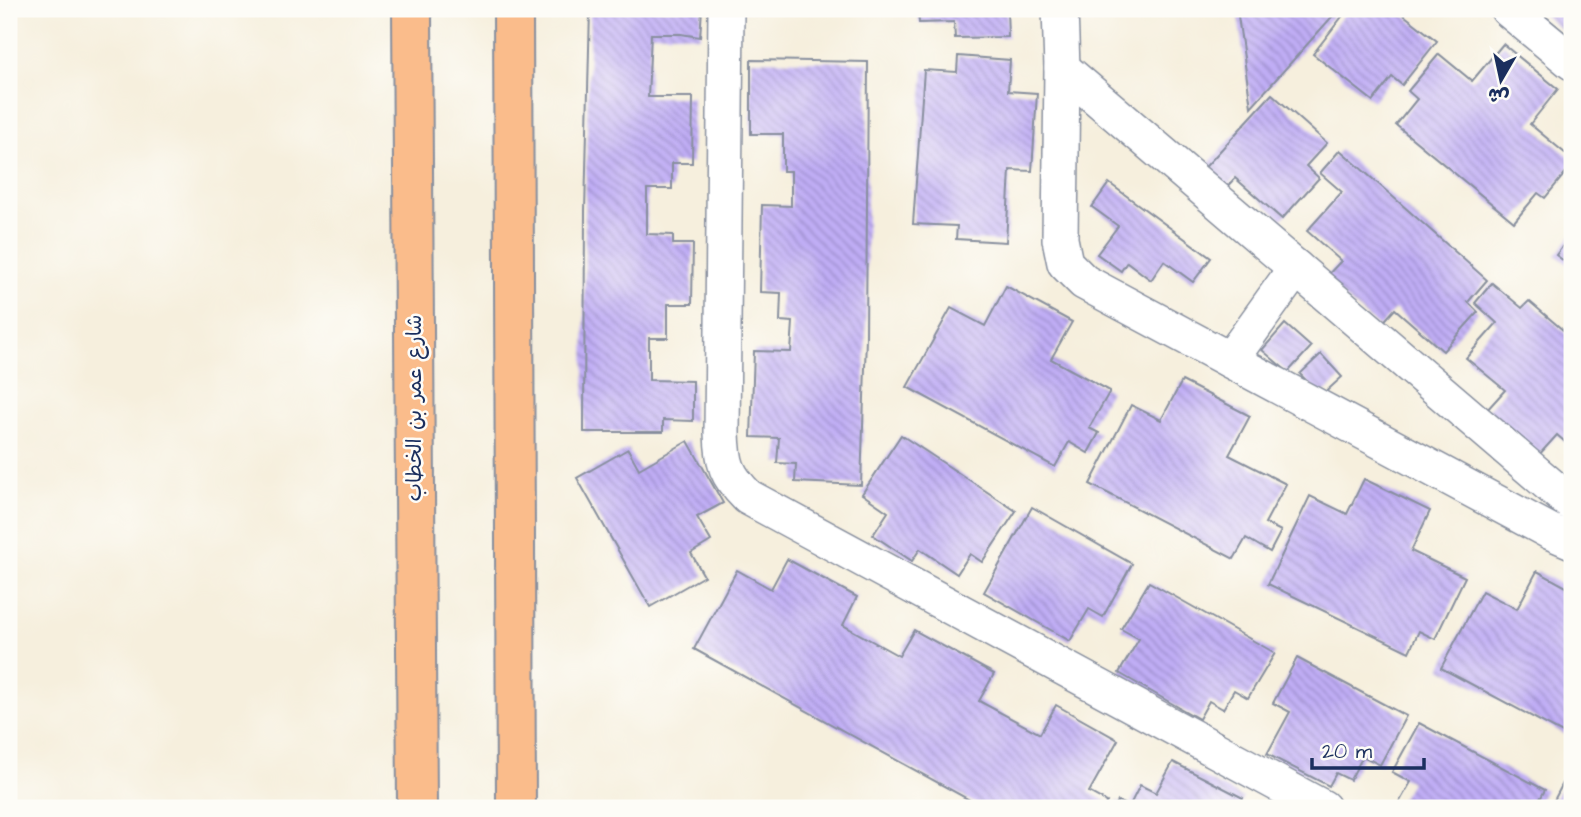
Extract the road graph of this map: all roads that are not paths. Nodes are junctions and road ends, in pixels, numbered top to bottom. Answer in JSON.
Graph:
{"nodes":[{"id":1,"x":412,"y":9,"type":"edge"},
{"id":2,"x":513,"y":9,"type":"edge"},
{"id":3,"x":726,"y":9,"type":"edge"},
{"id":4,"x":1060,"y":9,"type":"edge"},
{"id":5,"x":1508,"y":9,"type":"edge"},
{"id":6,"x":1572,"y":62,"type":"edge"},
{"id":7,"x":1062,"y":68,"type":"junction"},
{"id":8,"x":1296,"y":268,"type":"junction"},
{"id":9,"x":1230,"y":360,"type":"junction"},
{"id":10,"x":1572,"y":504,"type":"edge"},
{"id":11,"x":1572,"y":541,"type":"edge"},
{"id":12,"x":417,"y":808,"type":"edge"},
{"id":13,"x":516,"y":808,"type":"edge"},
{"id":14,"x":1323,"y":808,"type":"edge"}],
"edges":[{"from":1,"to":12,"type":"main road","name":"شارع عمر بن الخطاب"},
{"from":2,"to":13,"type":"main road"},
{"from":3,"to":14,"type":"street"},
{"from":4,"to":7,"type":"street"},
{"from":5,"to":6,"type":"street"},
{"from":7,"to":8,"type":"street"},
{"from":7,"to":9,"type":"street"},
{"from":8,"to":9,"type":"street"},
{"from":8,"to":10,"type":"street"},
{"from":9,"to":11,"type":"street"}]}
